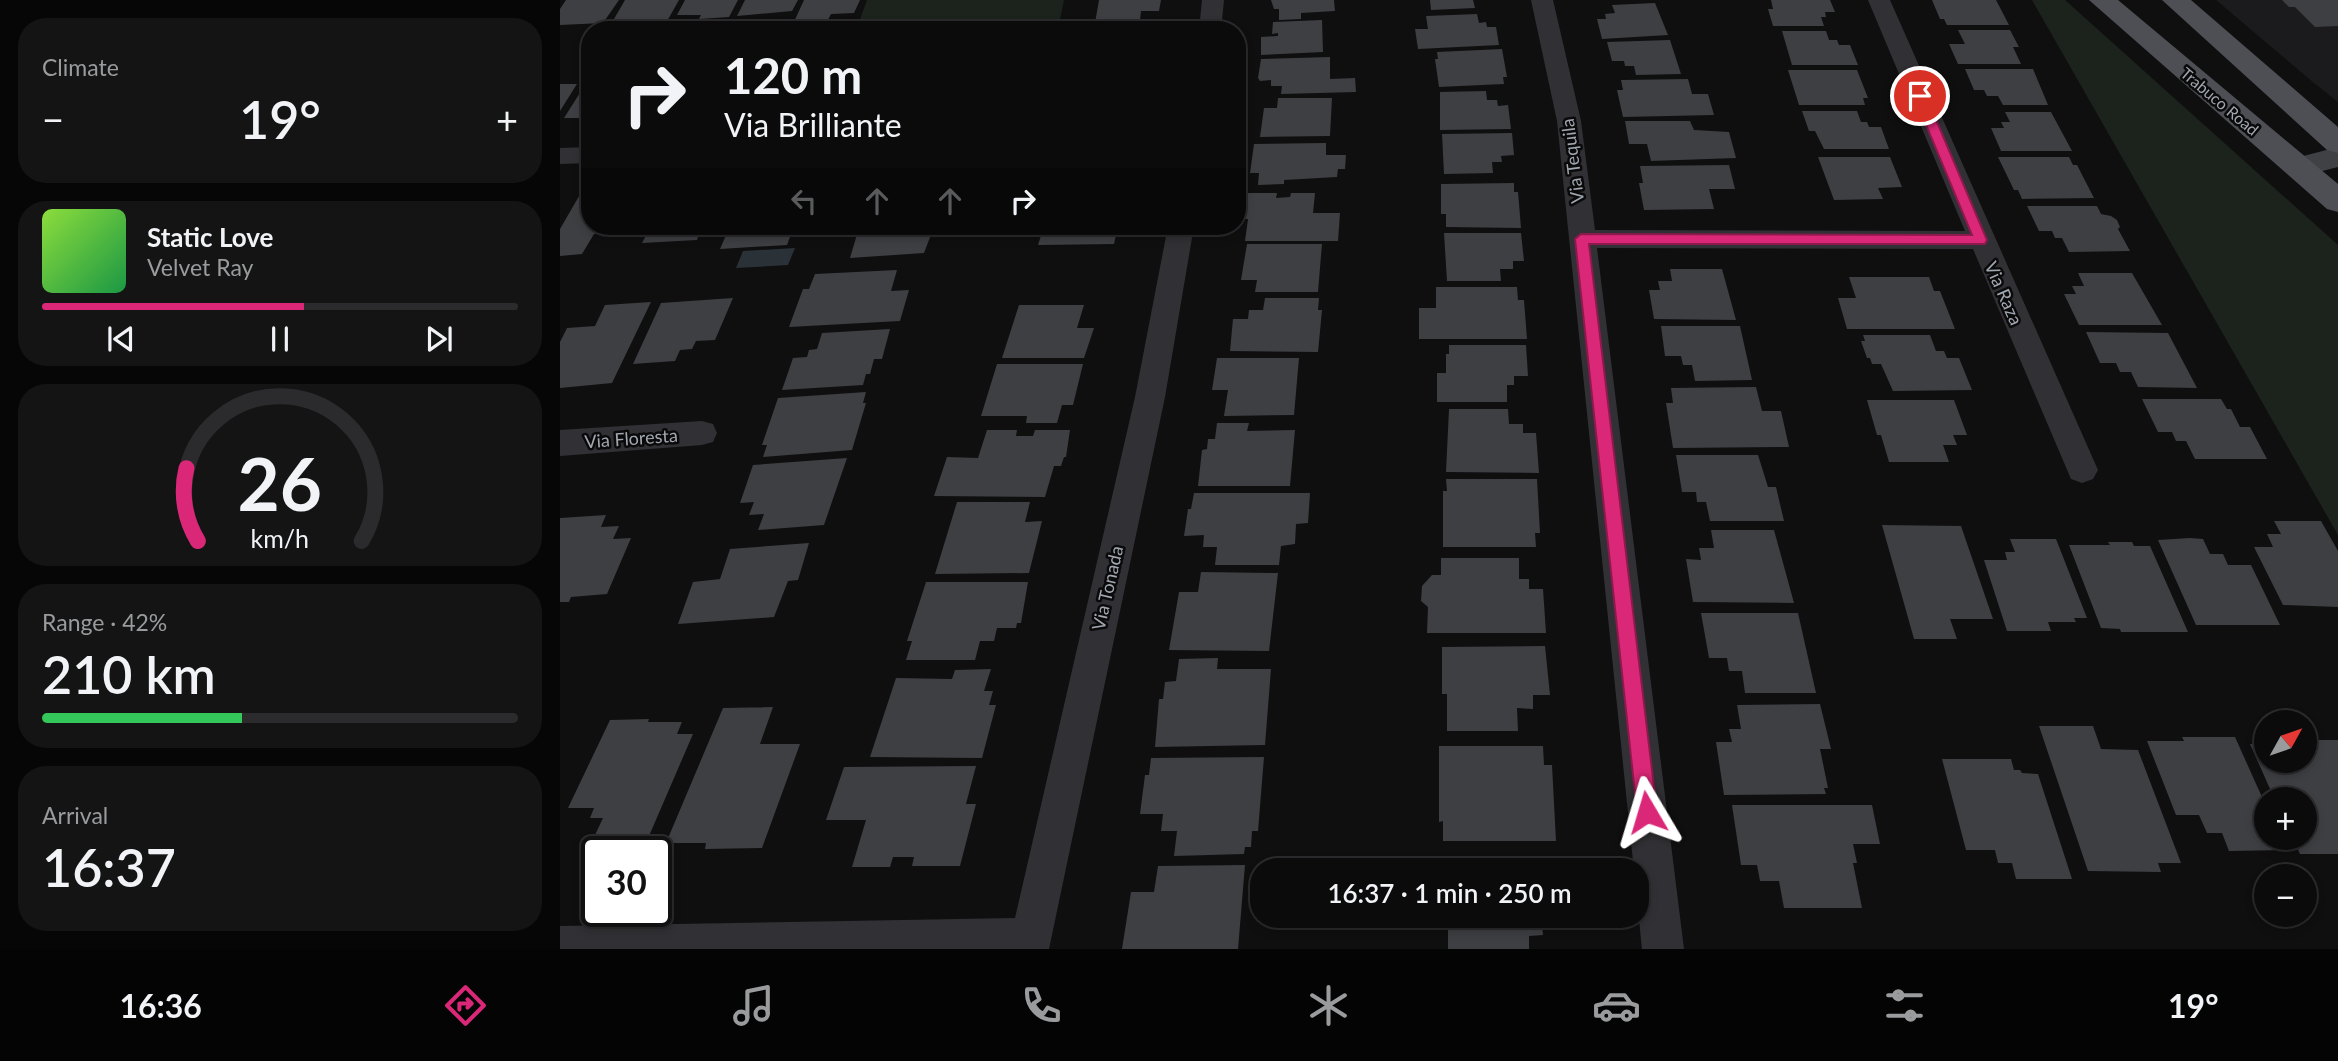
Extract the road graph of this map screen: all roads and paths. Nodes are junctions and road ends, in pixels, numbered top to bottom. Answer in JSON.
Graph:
{"nodes":[{"id":1,"x":1213,"y":0,"type":"edge"},
{"id":2,"x":1542,"y":0,"type":"edge"},
{"id":3,"x":1879,"y":0,"type":"edge"},
{"id":4,"x":2102,"y":0,"type":"edge"},
{"id":5,"x":2175,"y":0,"type":"edge"},
{"id":6,"x":1211,"y":21,"type":"edge"},
{"id":7,"x":2338,"y":144,"type":"edge"},
{"id":8,"x":581,"y":155,"type":"edge"},
{"id":9,"x":560,"y":156,"type":"edge"},
{"id":10,"x":2338,"y":156,"type":"edge"},
{"id":11,"x":2299,"y":167,"type":"junction"},
{"id":12,"x":2338,"y":201,"type":"edge"},
{"id":13,"x":1179,"y":235,"type":"edge"},
{"id":14,"x":1581,"y":239,"type":"junction"},
{"id":15,"x":1980,"y":240,"type":"junction"},
{"id":16,"x":702,"y":433,"type":"dead end"},
{"id":17,"x":560,"y":443,"type":"edge"},
{"id":18,"x":2081,"y":470,"type":"dead end"},
{"id":19,"x":1029,"y":943,"type":"edge"},
{"id":20,"x":560,"y":947,"type":"edge"},
{"id":21,"x":1662,"y":949,"type":"edge"}],
"edges":[{"from":1,"to":6,"type":"street"},
{"from":2,"to":14,"type":"street","name":"Via Tequila"},
{"from":3,"to":15,"type":"street","name":"Via Raza"},
{"from":4,"to":11,"type":"main road","name":"Trabuco Road"},
{"from":5,"to":7,"type":"main road"},
{"from":8,"to":9,"type":"street"},
{"from":10,"to":11,"type":"street"},
{"from":11,"to":12,"type":"main road","name":"Trabuco Road"},
{"from":13,"to":19,"type":"street","name":"Via Tonada"},
{"from":14,"to":15,"type":"street"},
{"from":14,"to":21,"type":"street","name":"Via Tequila"},
{"from":15,"to":18,"type":"street","name":"Via Raza"},
{"from":16,"to":17,"type":"street","name":"Via Floresta"},
{"from":19,"to":20,"type":"street"}]}
